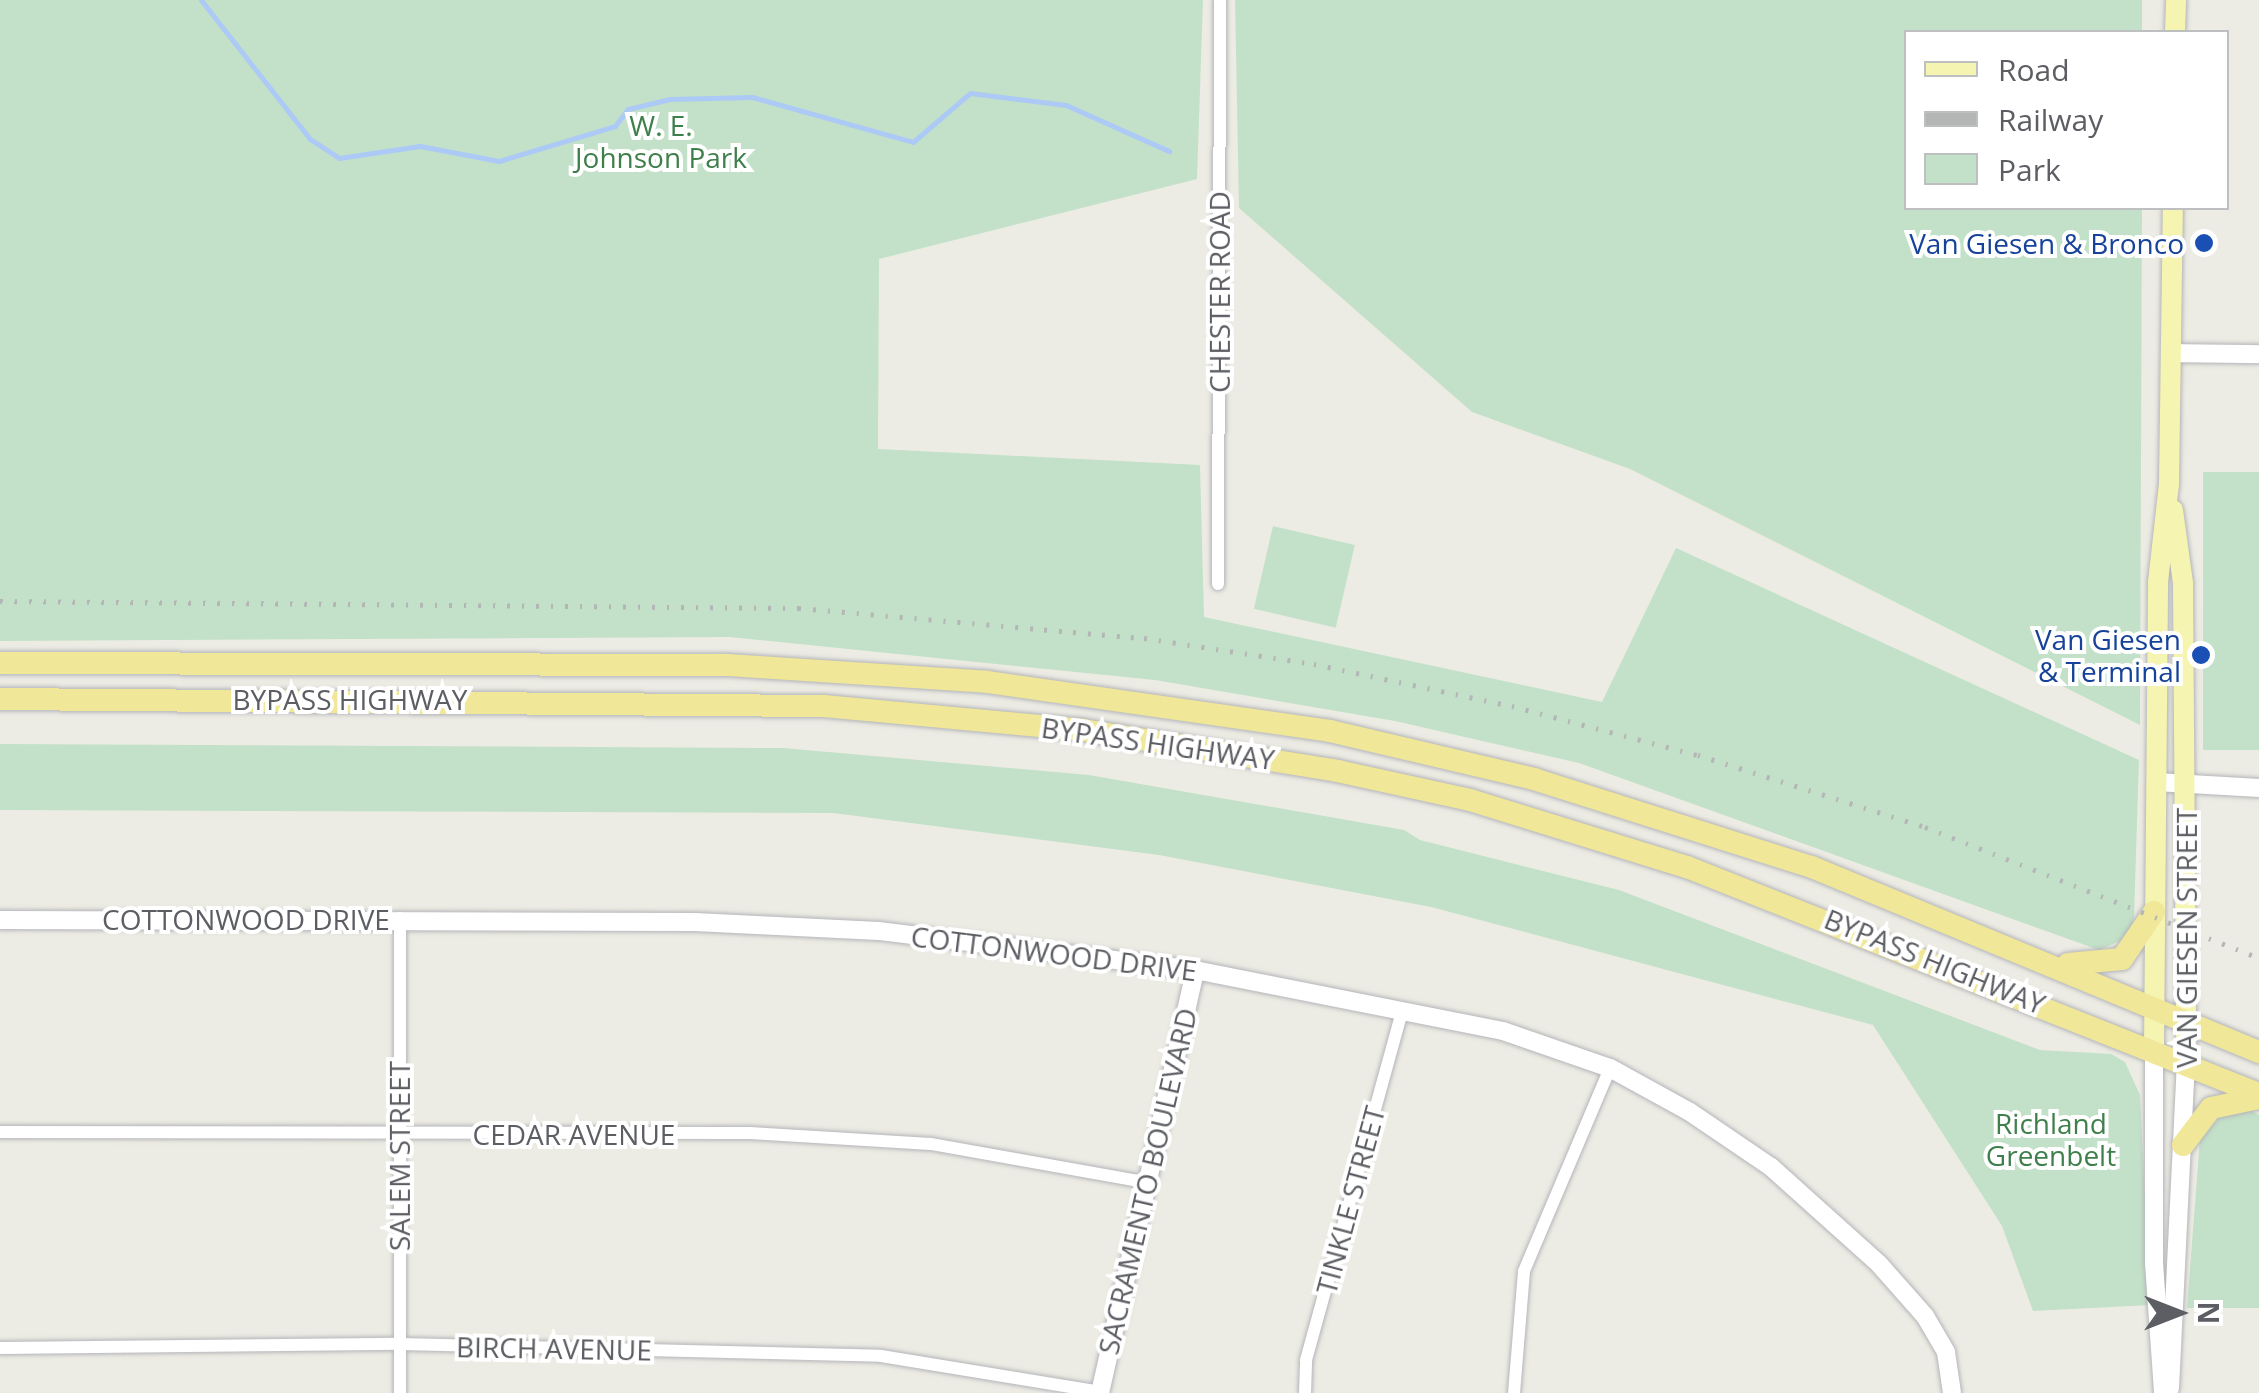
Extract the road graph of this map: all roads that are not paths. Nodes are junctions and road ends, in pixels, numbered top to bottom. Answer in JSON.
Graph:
{"nodes":[{"id":1,"x":1220,"y":0,"type":"edge"},
{"id":2,"x":2176,"y":0,"type":"edge"},
{"id":3,"x":2175,"y":30,"type":"edge"},
{"id":4,"x":2173,"y":210,"type":"edge"},
{"id":5,"x":2171,"y":353,"type":"junction"},
{"id":6,"x":2259,"y":354,"type":"edge"},
{"id":7,"x":2169,"y":484,"type":"junction"},
{"id":8,"x":1218,"y":584,"type":"dead end"},
{"id":9,"x":0,"y":663,"type":"edge"},
{"id":10,"x":0,"y":699,"type":"edge"},
{"id":11,"x":2156,"y":782,"type":"junction"},
{"id":12,"x":2186,"y":782,"type":"junction"},
{"id":13,"x":2259,"y":788,"type":"edge"},
{"id":14,"x":2154,"y":912,"type":"junction"},
{"id":15,"x":400,"y":918,"type":"junction"},
{"id":16,"x":0,"y":920,"type":"edge"},
{"id":17,"x":2056,"y":963,"type":"junction"},
{"id":18,"x":1195,"y":970,"type":"junction"},
{"id":19,"x":2154,"y":1004,"type":"junction"},
{"id":20,"x":1403,"y":1009,"type":"junction"},
{"id":21,"x":2188,"y":1020,"type":"junction"},
{"id":22,"x":2154,"y":1049,"type":"junction"},
{"id":23,"x":2259,"y":1052,"type":"edge"},
{"id":24,"x":2186,"y":1062,"type":"junction"},
{"id":25,"x":1610,"y":1068,"type":"junction"},
{"id":26,"x":2259,"y":1096,"type":"edge"},
{"id":27,"x":0,"y":1132,"type":"edge"},
{"id":28,"x":399,"y":1134,"type":"junction"},
{"id":29,"x":2184,"y":1145,"type":"junction"},
{"id":30,"x":1145,"y":1182,"type":"junction"},
{"id":31,"x":401,"y":1344,"type":"junction"},
{"id":32,"x":0,"y":1348,"type":"edge"},
{"id":33,"x":400,"y":1393,"type":"edge"},
{"id":34,"x":1102,"y":1393,"type":"edge"},
{"id":35,"x":1305,"y":1393,"type":"edge"},
{"id":36,"x":1514,"y":1393,"type":"edge"},
{"id":37,"x":1952,"y":1393,"type":"edge"},
{"id":38,"x":2166,"y":1393,"type":"edge"}],
"edges":[{"from":1,"to":8,"type":"street","name":"CHESTER ROAD"},
{"from":2,"to":3,"type":"main road"},
{"from":4,"to":5,"type":"main road","name":"VAN GIESEN STREET"},
{"from":5,"to":6,"type":"street"},
{"from":5,"to":7,"type":"main road","name":"VAN GIESEN STREET"},
{"from":7,"to":11,"type":"main road","name":"VAN GIESEN STREET"},
{"from":7,"to":12,"type":"main road","name":"VAN GIESEN STREET"},
{"from":9,"to":17,"type":"highway","name":"BYPASS HIGHWAY"},
{"from":10,"to":22,"type":"highway","name":"BYPASS HIGHWAY"},
{"from":11,"to":12,"type":"street"},
{"from":11,"to":14,"type":"main road","name":"VAN GIESEN STREET"},
{"from":12,"to":13,"type":"street"},
{"from":12,"to":21,"type":"main road","name":"VAN GIESEN STREET"},
{"from":14,"to":17,"type":"highway"},
{"from":14,"to":19,"type":"main road","name":"VAN GIESEN STREET"},
{"from":15,"to":16,"type":"street","name":"COTTONWOOD DRIVE"},
{"from":15,"to":18,"type":"street","name":"COTTONWOOD DRIVE"},
{"from":15,"to":28,"type":"street","name":"SALEM STREET"},
{"from":17,"to":19,"type":"highway","name":"BYPASS HIGHWAY"},
{"from":18,"to":20,"type":"street","name":"COTTONWOOD DRIVE"},
{"from":18,"to":30,"type":"street","name":"SACRAMENTO BOULEVARD"},
{"from":19,"to":21,"type":"highway","name":"BYPASS HIGHWAY"},
{"from":19,"to":22,"type":"main road","name":"VAN GIESEN STREET"},
{"from":20,"to":25,"type":"street","name":"COTTONWOOD DRIVE"},
{"from":20,"to":35,"type":"street","name":"TINKLE STREET"},
{"from":21,"to":23,"type":"highway","name":"BYPASS HIGHWAY"},
{"from":21,"to":24,"type":"main road","name":"VAN GIESEN STREET"},
{"from":22,"to":24,"type":"highway","name":"BYPASS HIGHWAY"},
{"from":22,"to":38,"type":"street","name":"VAN GIESEN STREET"},
{"from":24,"to":26,"type":"highway","name":"BYPASS HIGHWAY"},
{"from":24,"to":29,"type":"street","name":"VAN GIESEN STREET"},
{"from":25,"to":36,"type":"street"},
{"from":25,"to":37,"type":"street","name":"COTTONWOOD DRIVE"},
{"from":26,"to":29,"type":"highway"},
{"from":27,"to":28,"type":"street","name":"CEDAR AVENUE"},
{"from":28,"to":30,"type":"street","name":"CEDAR AVENUE"},
{"from":28,"to":31,"type":"street","name":"SALEM STREET"},
{"from":29,"to":38,"type":"street","name":"VAN GIESEN STREET"},
{"from":30,"to":34,"type":"street","name":"SACRAMENTO BOULEVARD"},
{"from":31,"to":32,"type":"street","name":"BIRCH AVENUE"},
{"from":31,"to":33,"type":"street","name":"SALEM STREET"},
{"from":31,"to":34,"type":"street","name":"BIRCH AVENUE"}]}
